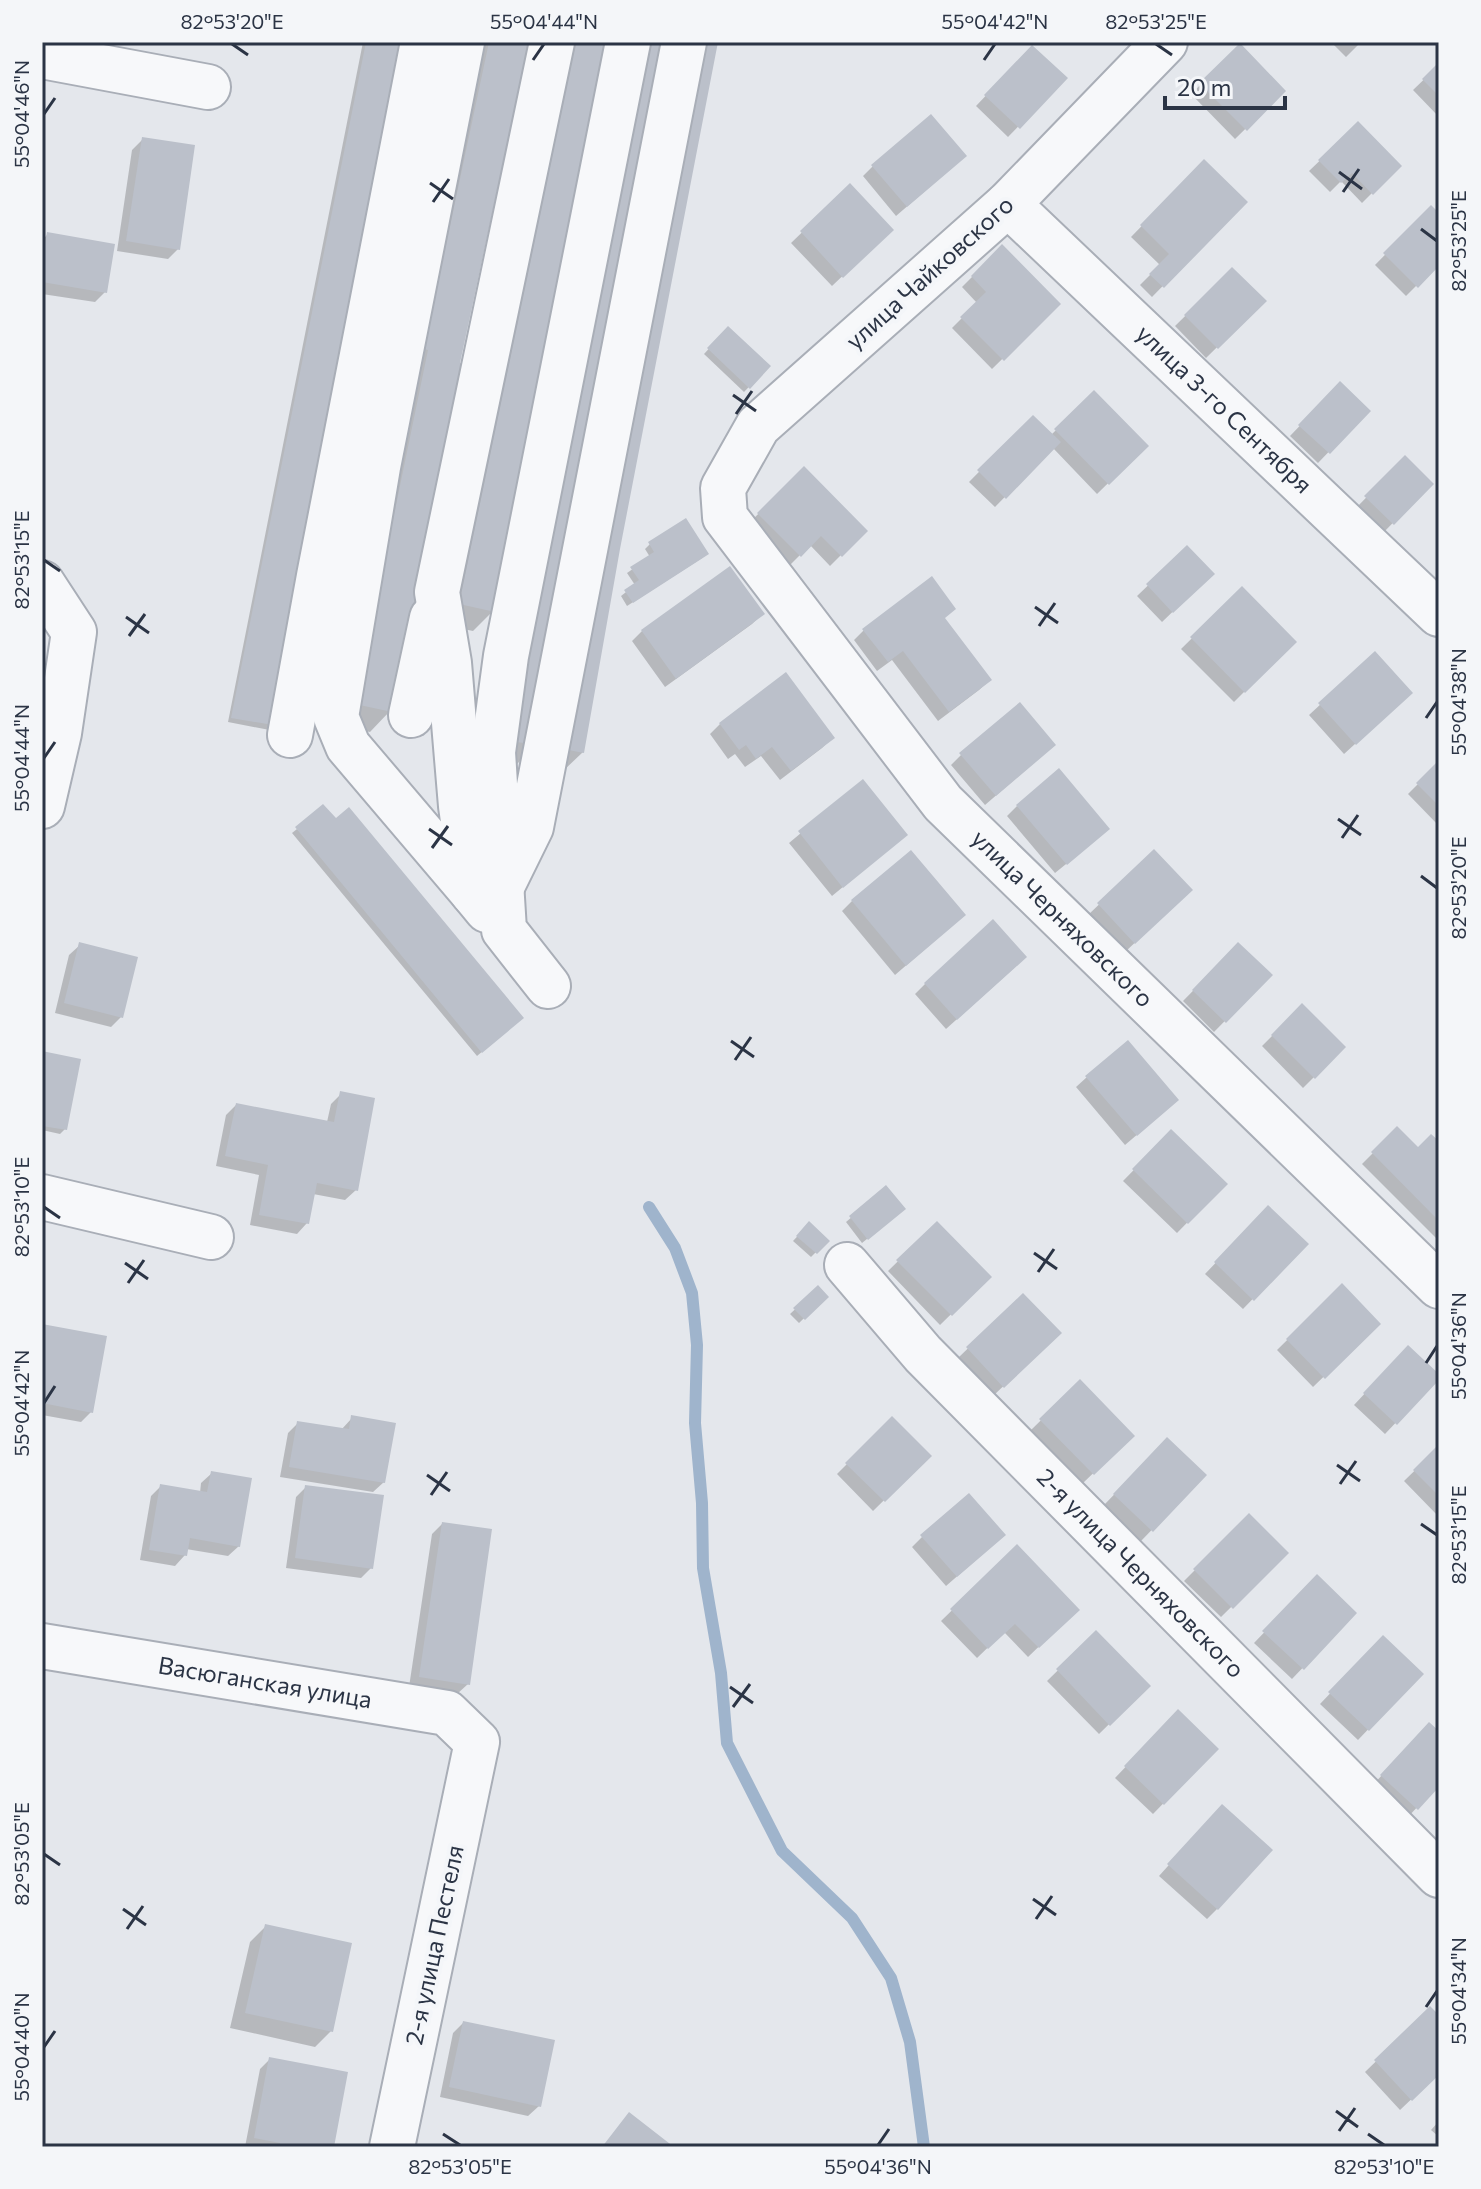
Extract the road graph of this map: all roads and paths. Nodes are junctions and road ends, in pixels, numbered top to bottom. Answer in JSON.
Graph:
{"nodes":[{"id":1,"x":423,"y":42,"type":"edge"},
{"id":2,"x":462,"y":42,"type":"edge"},
{"id":3,"x":552,"y":42,"type":"edge"},
{"id":4,"x":628,"y":42,"type":"edge"},
{"id":5,"x":684,"y":42,"type":"edge"},
{"id":6,"x":1165,"y":42,"type":"edge"},
{"id":7,"x":65,"y":54,"type":"edge"},
{"id":8,"x":208,"y":87,"type":"dead end"},
{"id":9,"x":1008,"y":204,"type":"junction"},
{"id":10,"x":725,"y":517,"type":"joint"},
{"id":11,"x":42,"y":583,"type":"edge"},
{"id":12,"x":437,"y":592,"type":"junction"},
{"id":13,"x":1439,"y":614,"type":"edge"},
{"id":14,"x":411,"y":715,"type":"dead end"},
{"id":15,"x":290,"y":735,"type":"dead end"},
{"id":16,"x":42,"y":806,"type":"edge"},
{"id":17,"x":493,"y":905,"type":"junction"},
{"id":18,"x":548,"y":986,"type":"dead end"},
{"id":19,"x":42,"y":1197,"type":"edge"},
{"id":20,"x":211,"y":1237,"type":"dead end"},
{"id":21,"x":847,"y":1265,"type":"dead end"},
{"id":22,"x":1439,"y":1286,"type":"edge"},
{"id":23,"x":42,"y":1646,"type":"edge"},
{"id":24,"x":477,"y":1742,"type":"joint"},
{"id":25,"x":1439,"y":1875,"type":"edge"},
{"id":26,"x":392,"y":2147,"type":"edge"}],
"edges":[{"from":1,"to":15,"type":"street"},
{"from":2,"to":17,"type":"street"},
{"from":3,"to":12,"type":"street"},
{"from":4,"to":17,"type":"street"},
{"from":5,"to":17,"type":"street"},
{"from":6,"to":9,"type":"street","name":"улица Чайковского"},
{"from":7,"to":8,"type":"street"},
{"from":9,"to":10,"type":"street","name":"улица Чайковского"},
{"from":9,"to":13,"type":"street","name":"улица 3-го Сентября"},
{"from":10,"to":22,"type":"street","name":"улица Черняховского"},
{"from":11,"to":16,"type":"street"},
{"from":12,"to":14,"type":"street"},
{"from":12,"to":17,"type":"street"},
{"from":17,"to":18,"type":"street"},
{"from":19,"to":20,"type":"street"},
{"from":21,"to":25,"type":"street","name":"2-я улица Черняховского"},
{"from":23,"to":24,"type":"street","name":"Васюганская улица"},
{"from":24,"to":26,"type":"street","name":"2-я улица Пестеля"}]}
